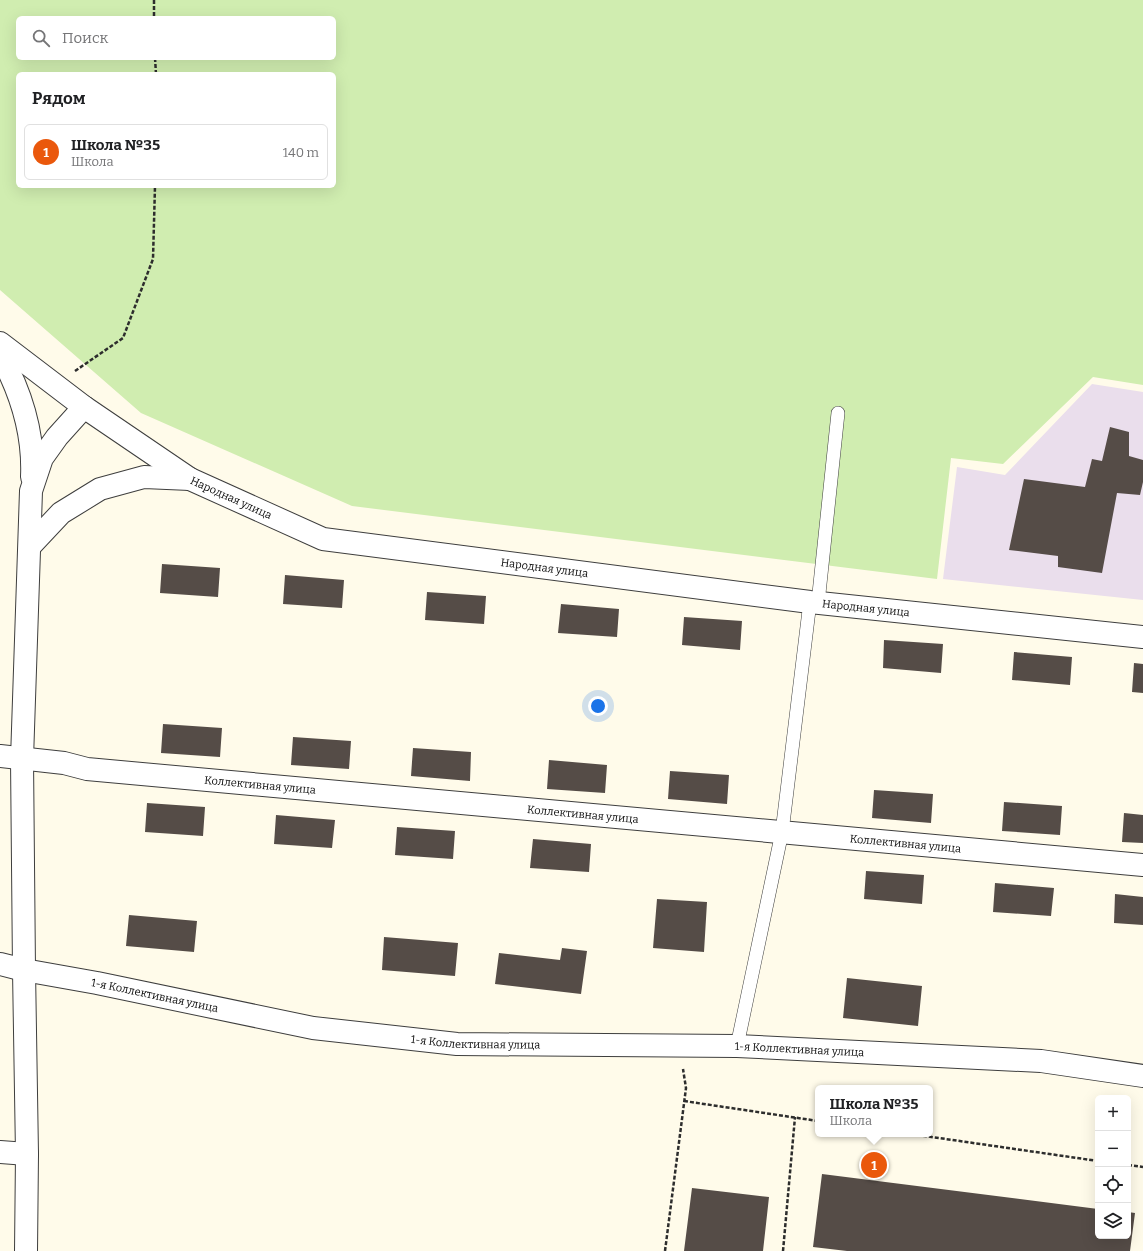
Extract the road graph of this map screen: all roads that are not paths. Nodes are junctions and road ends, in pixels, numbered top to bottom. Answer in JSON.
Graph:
{"nodes":[{"id":1,"x":0,"y":343,"type":"edge"},
{"id":2,"x":0,"y":354,"type":"edge"},
{"id":3,"x":84,"y":406,"type":"junction"},
{"id":4,"x":838,"y":413,"type":"dead end"},
{"id":5,"x":190,"y":478,"type":"junction"},
{"id":6,"x":31,"y":491,"type":"junction"},
{"id":7,"x":30,"y":546,"type":"junction"},
{"id":8,"x":814,"y":603,"type":"junction"},
{"id":9,"x":1143,"y":637,"type":"edge"},
{"id":10,"x":0,"y":756,"type":"edge"},
{"id":11,"x":22,"y":758,"type":"junction"},
{"id":12,"x":782,"y":832,"type":"junction"},
{"id":13,"x":1143,"y":865,"type":"edge"},
{"id":14,"x":0,"y":964,"type":"edge"},
{"id":15,"x":24,"y":970,"type":"junction"},
{"id":16,"x":737,"y":1046,"type":"junction"},
{"id":17,"x":1143,"y":1076,"type":"edge"},
{"id":18,"x":0,"y":1152,"type":"edge"},
{"id":19,"x":27,"y":1154,"type":"junction"},
{"id":20,"x":26,"y":1251,"type":"edge"}],
"edges":[{"from":1,"to":3,"type":"street","name":"Народная улица"},
{"from":2,"to":6,"type":"street"},
{"from":3,"to":5,"type":"street","name":"Народная улица"},
{"from":3,"to":6,"type":"street"},
{"from":4,"to":8,"type":"lane"},
{"from":5,"to":7,"type":"street"},
{"from":5,"to":8,"type":"street","name":"Народная улица"},
{"from":6,"to":7,"type":"street"},
{"from":7,"to":11,"type":"street"},
{"from":8,"to":9,"type":"street","name":"Народная улица"},
{"from":8,"to":12,"type":"lane"},
{"from":10,"to":11,"type":"street","name":"Коллективная улица"},
{"from":11,"to":12,"type":"street","name":"Коллективная улица"},
{"from":11,"to":15,"type":"street"},
{"from":12,"to":13,"type":"street","name":"Коллективная улица"},
{"from":12,"to":16,"type":"lane"},
{"from":14,"to":15,"type":"street","name":"1-я Коллективная улица"},
{"from":15,"to":16,"type":"street","name":"1-я Коллективная улица"},
{"from":15,"to":19,"type":"street"},
{"from":16,"to":17,"type":"street","name":"1-я Коллективная улица"},
{"from":18,"to":19,"type":"street"},
{"from":19,"to":20,"type":"street"}]}
